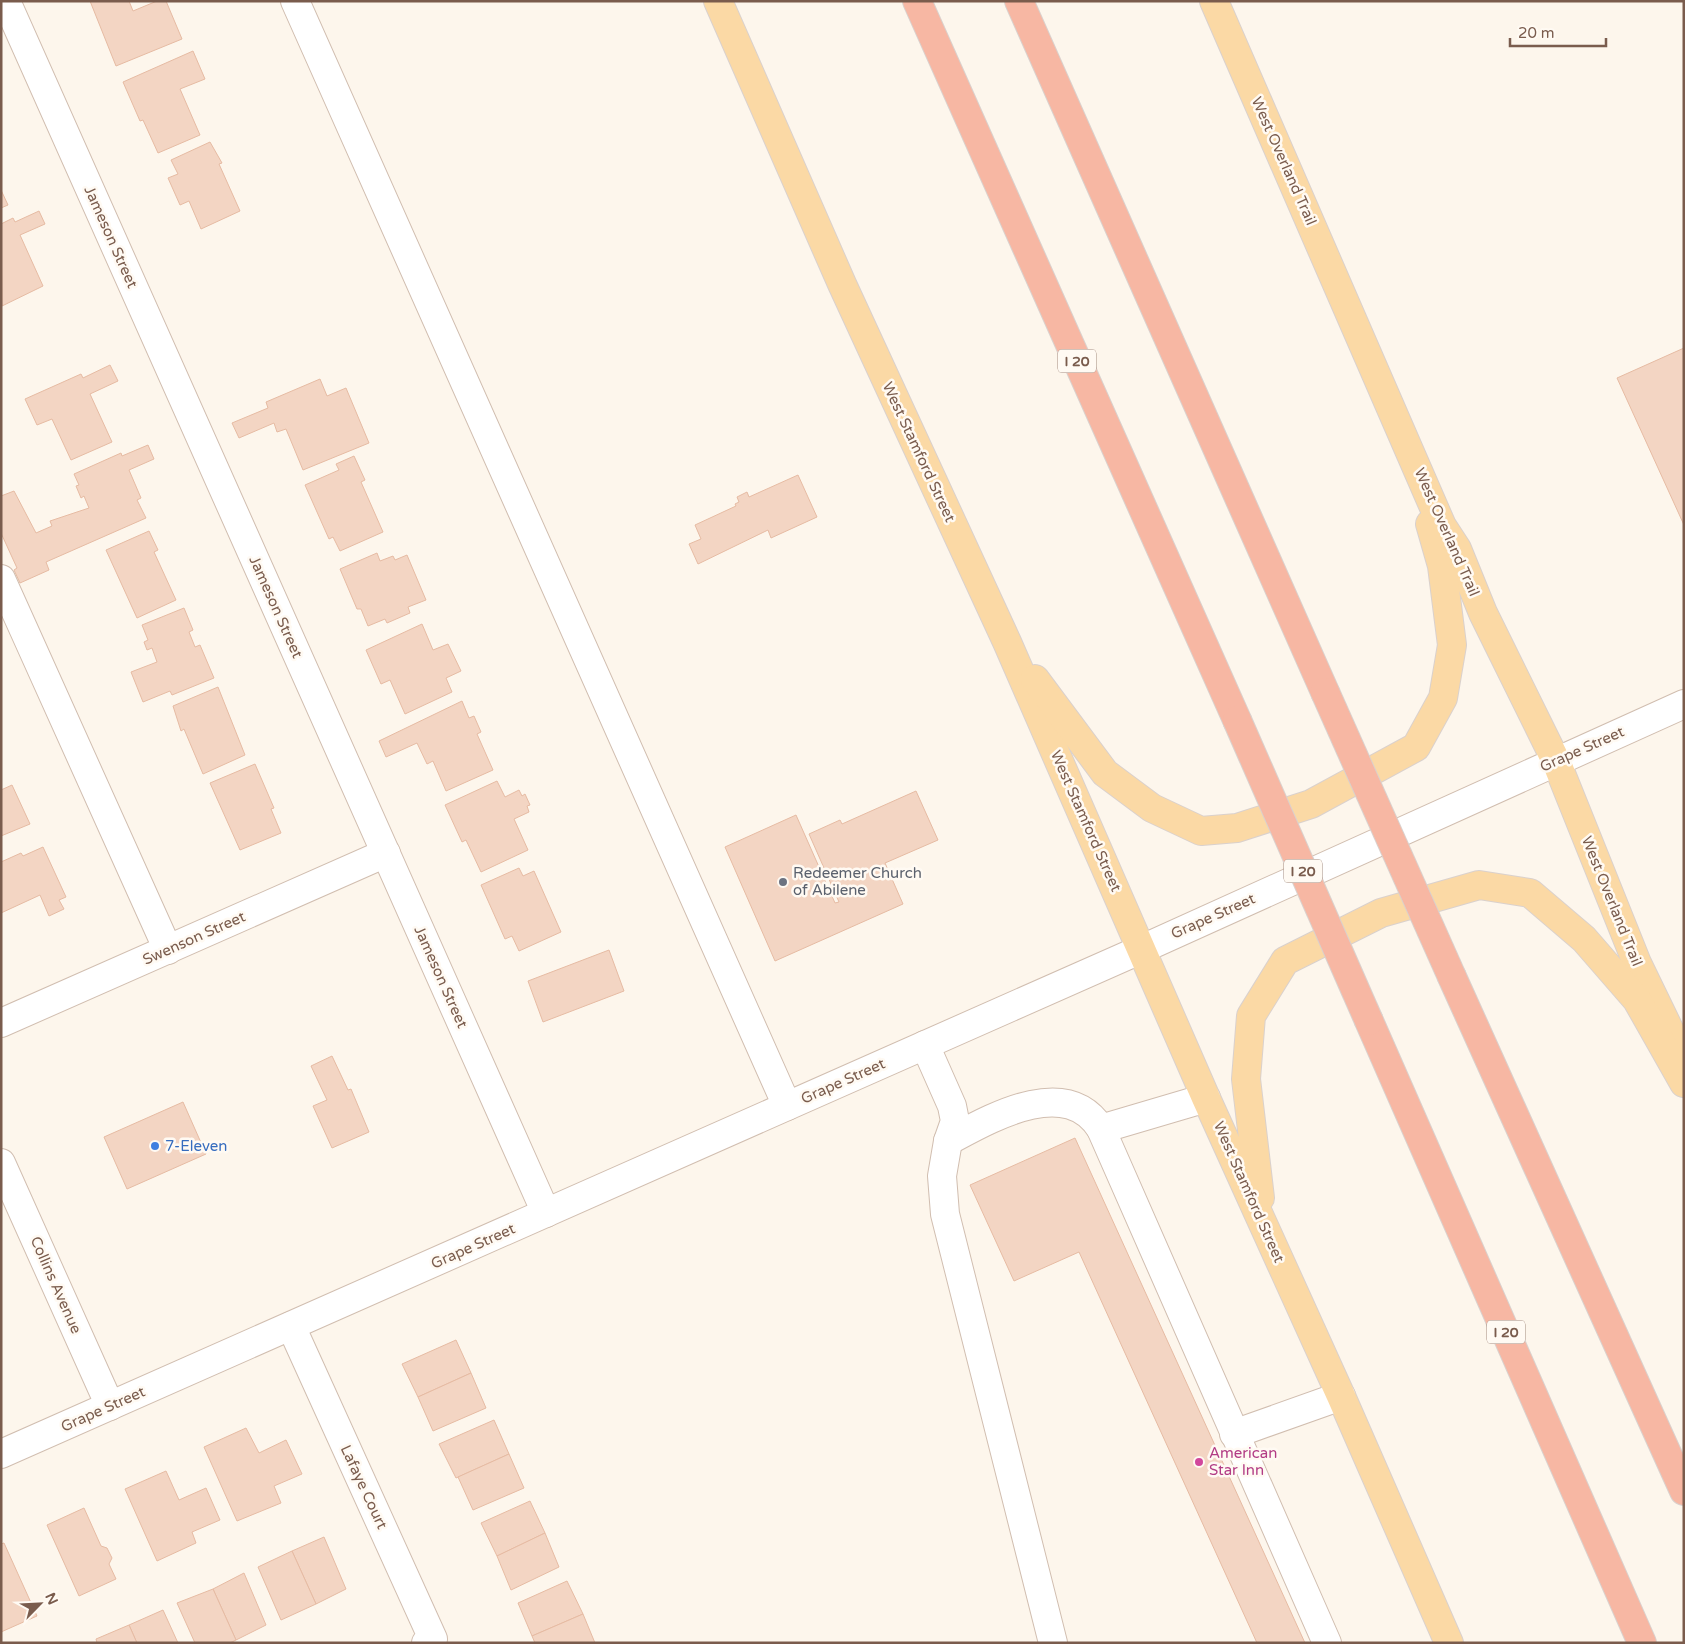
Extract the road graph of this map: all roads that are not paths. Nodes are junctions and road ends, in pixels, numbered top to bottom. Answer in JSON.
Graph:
{"nodes":[{"id":1,"x":6,"y":1,"type":"edge"},
{"id":2,"x":296,"y":1,"type":"edge"},
{"id":3,"x":718,"y":1,"type":"edge"},
{"id":4,"x":917,"y":1,"type":"edge"},
{"id":5,"x":1019,"y":1,"type":"edge"},
{"id":6,"x":1214,"y":1,"type":"edge"},
{"id":7,"x":1406,"y":442,"type":"junction"},
{"id":8,"x":1,"y":579,"type":"edge"},
{"id":9,"x":1007,"y":642,"type":"junction"},
{"id":10,"x":1684,"y":704,"type":"edge"},
{"id":11,"x":1556,"y":761,"type":"junction"},
{"id":12,"x":386,"y":853,"type":"junction"},
{"id":13,"x":1142,"y":948,"type":"junction"},
{"id":14,"x":168,"y":950,"type":"junction"},
{"id":15,"x":1,"y":1023,"type":"edge"},
{"id":16,"x":925,"y":1045,"type":"junction"},
{"id":17,"x":1684,"y":1060,"type":"edge"},
{"id":18,"x":1684,"y":1083,"type":"edge"},
{"id":19,"x":1206,"y":1098,"type":"junction"},
{"id":20,"x":787,"y":1106,"type":"junction"},
{"id":21,"x":1101,"y":1129,"type":"junction"},
{"id":22,"x":948,"y":1141,"type":"junction"},
{"id":23,"x":1,"y":1163,"type":"edge"},
{"id":24,"x":546,"y":1213,"type":"junction"},
{"id":25,"x":1263,"y":1223,"type":"junction"},
{"id":26,"x":290,"y":1326,"type":"junction"},
{"id":27,"x":1341,"y":1396,"type":"junction"},
{"id":28,"x":110,"y":1406,"type":"junction"},
{"id":29,"x":1234,"y":1434,"type":"junction"},
{"id":30,"x":1,"y":1454,"type":"edge"},
{"id":31,"x":1684,"y":1491,"type":"edge"},
{"id":32,"x":426,"y":1643,"type":"edge"},
{"id":33,"x":1053,"y":1643,"type":"edge"},
{"id":34,"x":1327,"y":1643,"type":"edge"},
{"id":35,"x":1449,"y":1643,"type":"edge"},
{"id":36,"x":1642,"y":1643,"type":"edge"}],
"edges":[{"from":1,"to":12,"type":"street","name":"Jameson Street"},
{"from":2,"to":20,"type":"street"},
{"from":3,"to":9,"type":"main road","name":"West Stamford Street"},
{"from":4,"to":36,"type":"highway","number":"I 20","bridge":true},
{"from":5,"to":31,"type":"highway","bridge":true},
{"from":6,"to":7,"type":"main road","name":"West Overland Trail"},
{"from":7,"to":9,"type":"main road"},
{"from":7,"to":11,"type":"main road","name":"West Overland Trail"},
{"from":8,"to":14,"type":"street"},
{"from":9,"to":13,"type":"main road","name":"West Stamford Street"},
{"from":10,"to":11,"type":"street","name":"Grape Street"},
{"from":11,"to":13,"type":"street","name":"Grape Street"},
{"from":11,"to":17,"type":"main road","name":"West Overland Trail"},
{"from":12,"to":14,"type":"street","name":"Swenson Street"},
{"from":12,"to":24,"type":"street","name":"Jameson Street"},
{"from":13,"to":16,"type":"street","name":"Grape Street"},
{"from":13,"to":19,"type":"main road","name":"West Stamford Street"},
{"from":14,"to":15,"type":"street","name":"Swenson Street"},
{"from":16,"to":20,"type":"street","name":"Grape Street"},
{"from":16,"to":22,"type":"street"},
{"from":18,"to":25,"type":"main road"},
{"from":19,"to":21,"type":"street"},
{"from":19,"to":25,"type":"main road","name":"West Stamford Street"},
{"from":20,"to":24,"type":"street","name":"Grape Street"},
{"from":21,"to":22,"type":"street"},
{"from":21,"to":29,"type":"street"},
{"from":22,"to":33,"type":"street"},
{"from":23,"to":28,"type":"street","name":"Collins Avenue"},
{"from":24,"to":26,"type":"street","name":"Grape Street"},
{"from":25,"to":27,"type":"main road","name":"West Stamford Street"},
{"from":26,"to":28,"type":"street","name":"Grape Street"},
{"from":26,"to":32,"type":"street","name":"Lafaye Court"},
{"from":27,"to":29,"type":"street"},
{"from":27,"to":35,"type":"main road","name":"West Stamford Street"},
{"from":28,"to":30,"type":"street","name":"Grape Street"},
{"from":29,"to":34,"type":"street"}]}
